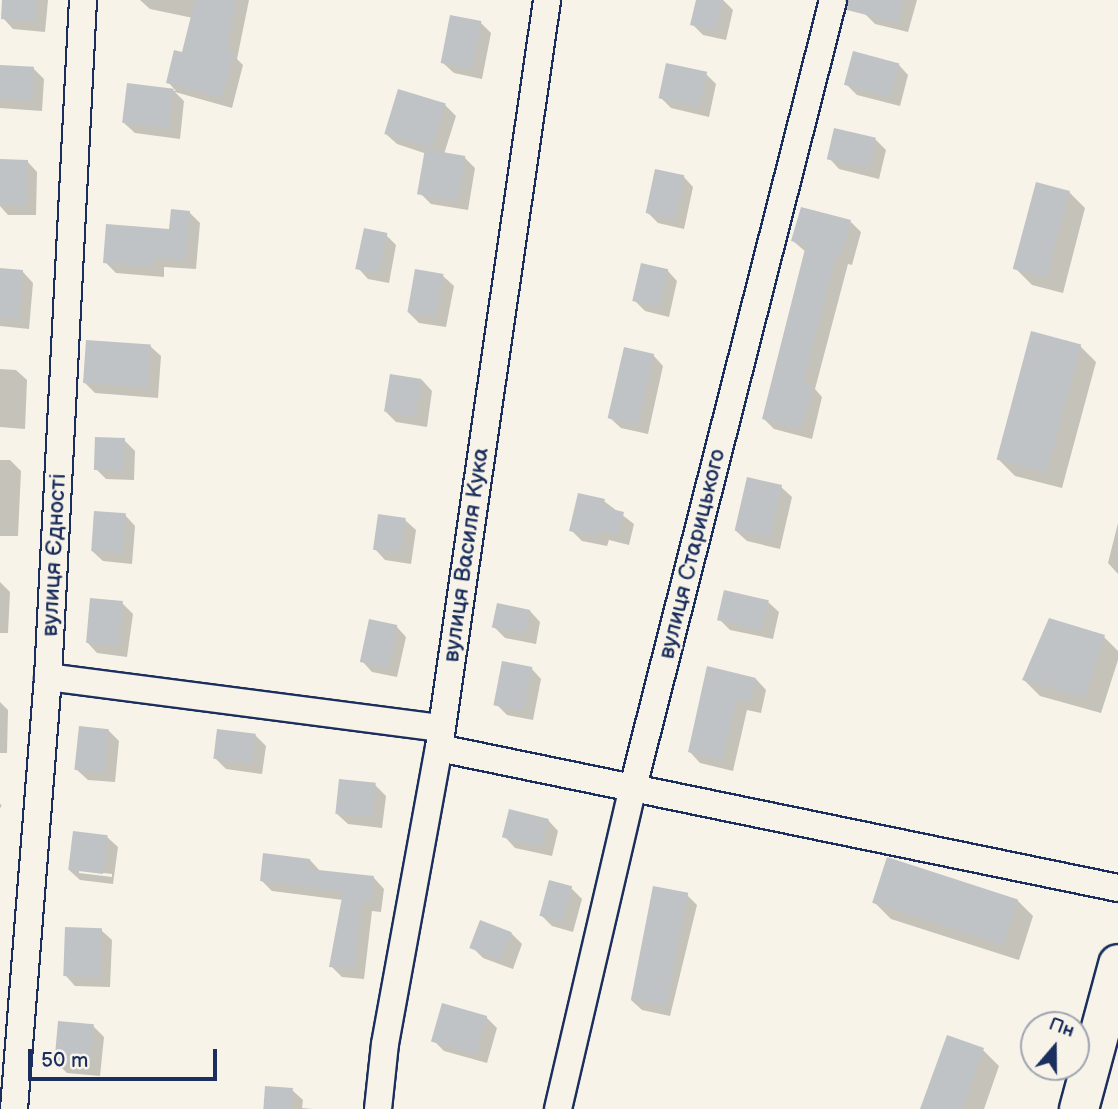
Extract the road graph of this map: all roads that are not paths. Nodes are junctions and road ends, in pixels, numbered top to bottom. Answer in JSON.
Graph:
{"nodes":[{"id":1,"x":83,"y":0,"type":"edge"},
{"id":2,"x":547,"y":0,"type":"edge"},
{"id":3,"x":833,"y":0,"type":"edge"},
{"id":4,"x":48,"y":677,"type":"junction"},
{"id":5,"x":439,"y":738,"type":"junction"},
{"id":6,"x":632,"y":791,"type":"junction"},
{"id":7,"x":1118,"y":888,"type":"edge"},
{"id":8,"x":1118,"y":964,"type":"edge"},
{"id":9,"x":14,"y":1109,"type":"edge"},
{"id":10,"x":378,"y":1109,"type":"edge"},
{"id":11,"x":558,"y":1109,"type":"edge"},
{"id":12,"x":1079,"y":1109,"type":"edge"}],
"edges":[{"from":1,"to":4,"type":"street","name":"вулиця Єдності"},
{"from":2,"to":5,"type":"street","name":"вулиця Василя Кука"},
{"from":3,"to":6,"type":"street","name":"вулиця Старицького"},
{"from":4,"to":5,"type":"street"},
{"from":4,"to":9,"type":"street","name":"вулиця Єдності"},
{"from":5,"to":6,"type":"street"},
{"from":5,"to":10,"type":"street","name":"вулиця Василя Кука"},
{"from":6,"to":7,"type":"street"},
{"from":6,"to":11,"type":"street","name":"вулиця Старицького"},
{"from":8,"to":12,"type":"main road"}]}
